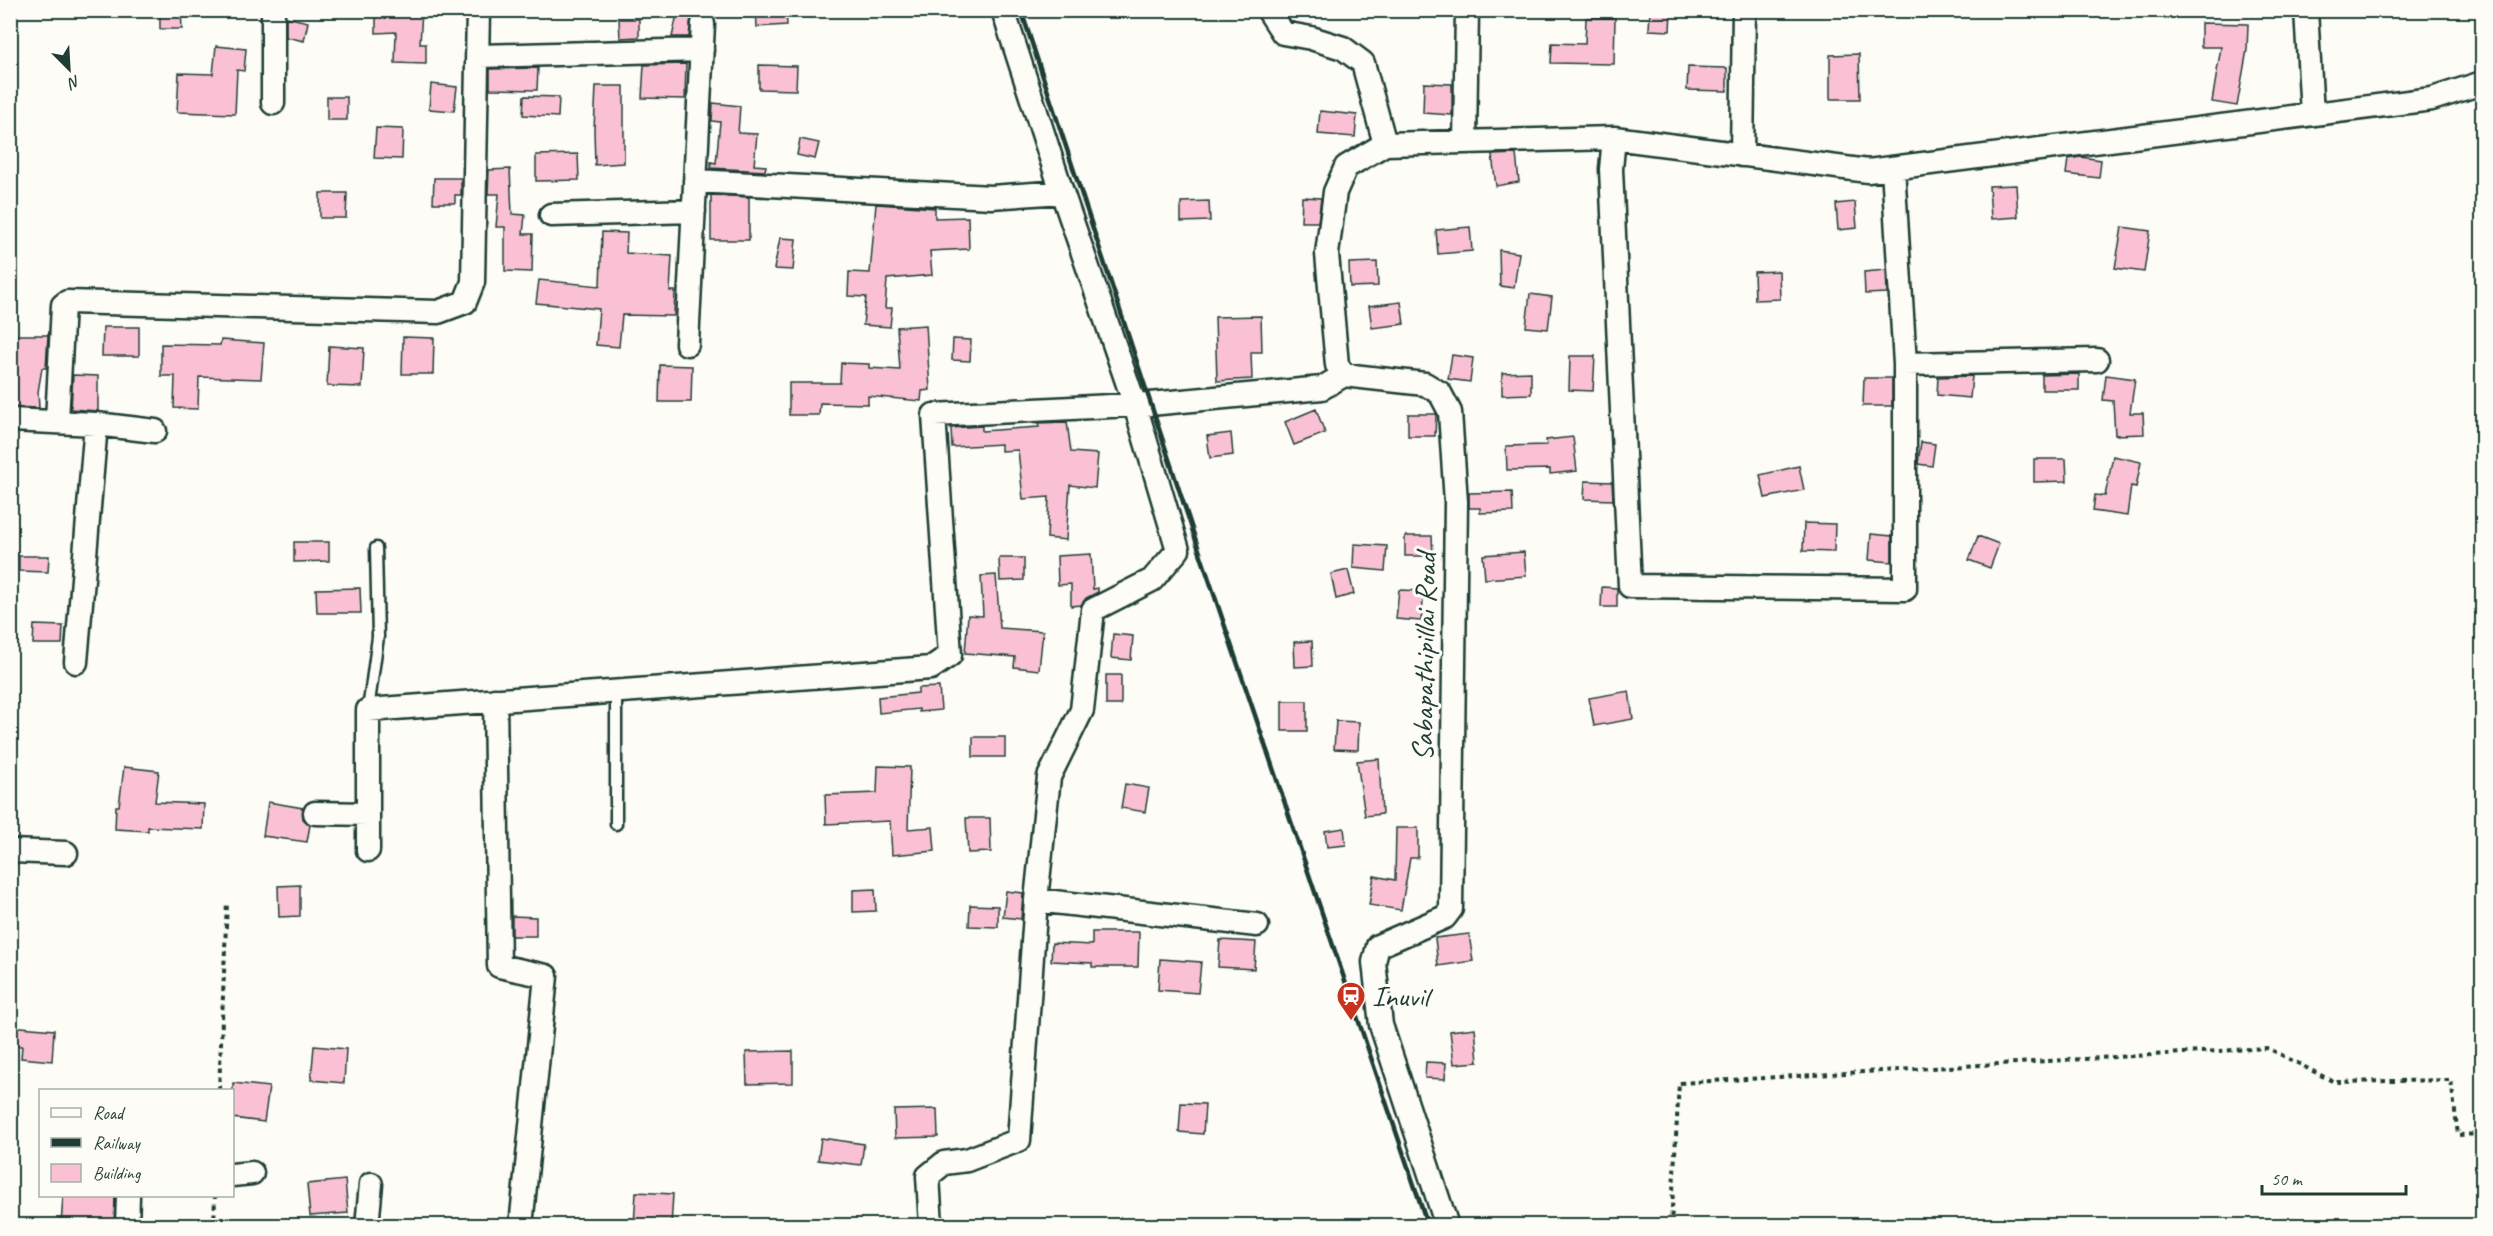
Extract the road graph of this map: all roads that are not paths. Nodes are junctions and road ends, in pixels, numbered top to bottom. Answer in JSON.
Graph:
{"nodes":[{"id":1,"x":273,"y":10,"type":"edge"},
{"id":2,"x":478,"y":10,"type":"edge"},
{"id":3,"x":1003,"y":10,"type":"edge"},
{"id":4,"x":1268,"y":10,"type":"edge"},
{"id":5,"x":1467,"y":10,"type":"edge"},
{"id":6,"x":1744,"y":10,"type":"edge"},
{"id":7,"x":2306,"y":10,"type":"edge"},
{"id":8,"x":703,"y":24,"type":"dead end"},
{"id":9,"x":702,"y":50,"type":"junction"},
{"id":10,"x":478,"y":56,"type":"junction"},
{"id":11,"x":2482,"y":83,"type":"edge"},
{"id":12,"x":273,"y":103,"type":"dead end"},
{"id":13,"x":2312,"y":114,"type":"junction"},
{"id":14,"x":1614,"y":138,"type":"junction"},
{"id":15,"x":1465,"y":142,"type":"junction"},
{"id":16,"x":1385,"y":144,"type":"junction"},
{"id":17,"x":1742,"y":155,"type":"junction"},
{"id":18,"x":1893,"y":168,"type":"junction"},
{"id":19,"x":695,"y":181,"type":"junction"},
{"id":20,"x":1062,"y":192,"type":"junction"},
{"id":21,"x":694,"y":211,"type":"junction"},
{"id":22,"x":552,"y":215,"type":"dead end"},
{"id":23,"x":687,"y":344,"type":"dead end"},
{"id":24,"x":2097,"y":360,"type":"dead end"},
{"id":25,"x":1905,"y":364,"type":"junction"},
{"id":26,"x":1344,"y":375,"type":"junction"},
{"id":27,"x":1135,"y":405,"type":"junction"},
{"id":28,"x":10,"y":420,"type":"edge"},
{"id":29,"x":57,"y":421,"type":"junction"},
{"id":30,"x":96,"y":424,"type":"junction"},
{"id":31,"x":155,"y":431,"type":"dead end"},
{"id":32,"x":376,"y":548,"type":"dead end"},
{"id":33,"x":76,"y":662,"type":"dead end"},
{"id":34,"x":616,"y":691,"type":"junction"},
{"id":35,"x":495,"y":700,"type":"junction"},
{"id":36,"x":368,"y":710,"type":"junction"},
{"id":37,"x":315,"y":813,"type":"dead end"},
{"id":38,"x":368,"y":814,"type":"junction"},
{"id":39,"x":616,"y":824,"type":"dead end"},
{"id":40,"x":368,"y":850,"type":"dead end"},
{"id":41,"x":10,"y":851,"type":"edge"},
{"id":42,"x":66,"y":853,"type":"dead end"},
{"id":43,"x":1036,"y":900,"type":"junction"},
{"id":44,"x":1257,"y":925,"type":"dead end"},
{"id":45,"x":371,"y":1184,"type":"dead end"},
{"id":46,"x":128,"y":1197,"type":"edge"},
{"id":47,"x":127,"y":1226,"type":"edge"},
{"id":48,"x":367,"y":1226,"type":"edge"},
{"id":49,"x":522,"y":1226,"type":"edge"},
{"id":50,"x":931,"y":1226,"type":"edge"},
{"id":51,"x":1447,"y":1226,"type":"edge"}],
"edges":[{"from":1,"to":12,"type":"street"},
{"from":2,"to":10,"type":"street"},
{"from":3,"to":20,"type":"street"},
{"from":4,"to":16,"type":"street"},
{"from":5,"to":15,"type":"street"},
{"from":6,"to":17,"type":"street"},
{"from":7,"to":13,"type":"street"},
{"from":8,"to":9,"type":"street"},
{"from":9,"to":10,"type":"street"},
{"from":9,"to":19,"type":"street"},
{"from":10,"to":29,"type":"street"},
{"from":11,"to":13,"type":"street"},
{"from":13,"to":18,"type":"street"},
{"from":14,"to":15,"type":"street"},
{"from":14,"to":17,"type":"street"},
{"from":14,"to":25,"type":"street"},
{"from":15,"to":16,"type":"street"},
{"from":16,"to":26,"type":"street"},
{"from":17,"to":18,"type":"street"},
{"from":18,"to":25,"type":"street"},
{"from":19,"to":20,"type":"street"},
{"from":19,"to":21,"type":"street"},
{"from":20,"to":27,"type":"street"},
{"from":21,"to":22,"type":"street"},
{"from":21,"to":23,"type":"street"},
{"from":24,"to":25,"type":"street"},
{"from":26,"to":27,"type":"street"},
{"from":26,"to":51,"type":"street","name":"Sabapathipillai Road"},
{"from":27,"to":34,"type":"street"},
{"from":27,"to":43,"type":"street"},
{"from":28,"to":29,"type":"street"},
{"from":29,"to":30,"type":"street"},
{"from":30,"to":31,"type":"street"},
{"from":30,"to":33,"type":"street"},
{"from":32,"to":36,"type":"lane"},
{"from":34,"to":35,"type":"street"},
{"from":34,"to":39,"type":"lane"},
{"from":35,"to":36,"type":"street"},
{"from":35,"to":49,"type":"street"},
{"from":36,"to":38,"type":"street"},
{"from":37,"to":38,"type":"street"},
{"from":38,"to":40,"type":"street"},
{"from":41,"to":42,"type":"street"},
{"from":43,"to":44,"type":"street"},
{"from":43,"to":50,"type":"street"},
{"from":45,"to":48,"type":"street"},
{"from":46,"to":47,"type":"street"}]}
